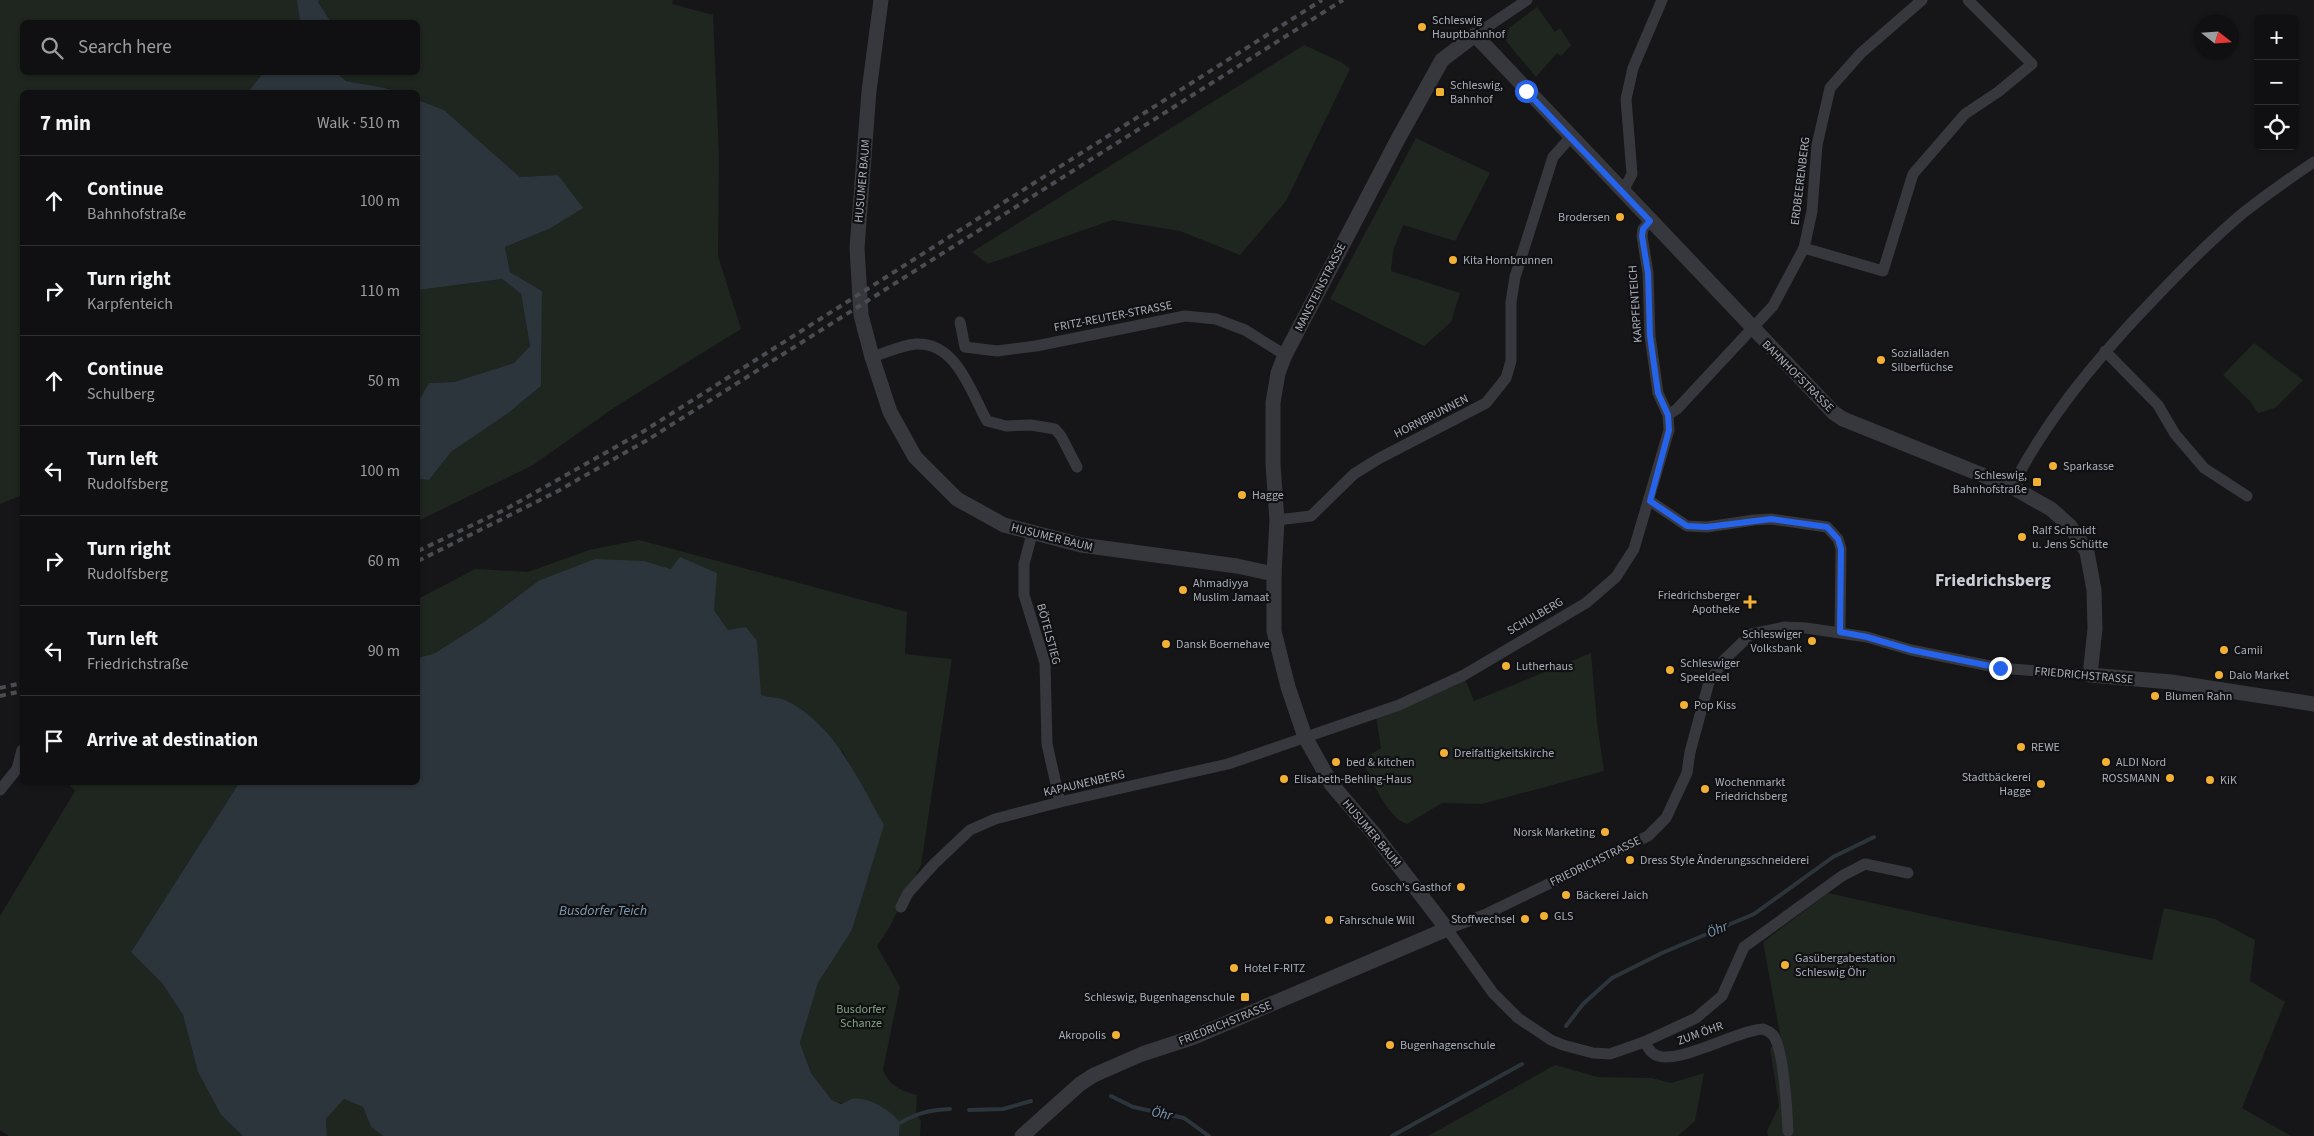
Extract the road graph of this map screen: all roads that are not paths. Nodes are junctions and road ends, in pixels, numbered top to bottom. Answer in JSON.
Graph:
{"nodes":[{"id":1,"x":880,"y":0,"type":"edge"},
{"id":2,"x":1527,"y":0,"type":"edge"},
{"id":3,"x":1662,"y":0,"type":"edge"},
{"id":4,"x":1922,"y":0,"type":"edge"},
{"id":5,"x":1968,"y":0,"type":"edge"},
{"id":6,"x":1474,"y":35,"type":"junction"},
{"id":7,"x":1570,"y":138,"type":"junction"},
{"id":8,"x":2314,"y":162,"type":"edge"},
{"id":9,"x":1623,"y":191,"type":"junction"},
{"id":10,"x":1650,"y":221,"type":"junction"},
{"id":11,"x":1804,"y":248,"type":"junction"},
{"id":12,"x":960,"y":322,"type":"dead end"},
{"id":13,"x":1751,"y":328,"type":"junction"},
{"id":14,"x":2105,"y":351,"type":"junction"},
{"id":15,"x":1285,"y":354,"type":"junction"},
{"id":16,"x":872,"y":357,"type":"junction"},
{"id":17,"x":1668,"y":415,"type":"junction"},
{"id":18,"x":1077,"y":467,"type":"dead end"},
{"id":19,"x":2012,"y":487,"type":"junction"},
{"id":20,"x":2247,"y":496,"type":"dead end"},
{"id":21,"x":1650,"y":501,"type":"junction"},
{"id":22,"x":1277,"y":520,"type":"junction"},
{"id":23,"x":1032,"y":534,"type":"junction"},
{"id":24,"x":1274,"y":574,"type":"junction"},
{"id":25,"x":1840,"y":632,"type":"junction"},
{"id":26,"x":2090,"y":675,"type":"junction"},
{"id":27,"x":2314,"y":704,"type":"edge"},
{"id":28,"x":1305,"y":737,"type":"junction"},
{"id":29,"x":20,"y":758,"type":"edge"},
{"id":30,"x":0,"y":790,"type":"edge"},
{"id":31,"x":1060,"y":802,"type":"junction"},
{"id":32,"x":1908,"y":873,"type":"dead end"},
{"id":33,"x":901,"y":907,"type":"dead end"},
{"id":34,"x":1447,"y":929,"type":"junction"},
{"id":35,"x":1644,"y":1042,"type":"junction"},
{"id":36,"x":1788,"y":1131,"type":"dead end"},
{"id":37,"x":1022,"y":1136,"type":"edge"}],
"edges":[{"from":1,"to":16,"type":"street","name":"HUSUMER BAUM"},
{"from":2,"to":6,"type":"street"},
{"from":3,"to":9,"type":"street"},
{"from":4,"to":11,"type":"street","name":"ERDBEERENBERG"},
{"from":5,"to":11,"type":"street"},
{"from":6,"to":7,"type":"street","name":"BAHNHOFSTRASSE"},
{"from":6,"to":15,"type":"street","name":"MANSTEINSTRASSE"},
{"from":7,"to":9,"type":"street","name":"BAHNHOFSTRASSE"},
{"from":7,"to":22,"type":"street","name":"HORNBRUNNEN"},
{"from":8,"to":14,"type":"street"},
{"from":9,"to":10,"type":"street","name":"BAHNHOFSTRASSE"},
{"from":10,"to":13,"type":"street","name":"BAHNHOFSTRASSE"},
{"from":10,"to":17,"type":"street","name":"KARPFENTEICH"},
{"from":11,"to":13,"type":"street","name":"ERDBEERENBERG"},
{"from":12,"to":15,"type":"street","name":"FRITZ-REUTER-STRASSE"},
{"from":13,"to":17,"type":"street","name":"ERDBEERENBERG"},
{"from":13,"to":19,"type":"street","name":"BAHNHOFSTRASSE"},
{"from":14,"to":19,"type":"street"},
{"from":14,"to":20,"type":"street"},
{"from":15,"to":22,"type":"street","name":"MANSTEINSTRASSE"},
{"from":16,"to":18,"type":"street"},
{"from":16,"to":23,"type":"street","name":"HUSUMER BAUM"},
{"from":17,"to":21,"type":"street","name":"SCHULBERG"},
{"from":19,"to":26,"type":"street","name":"BAHNHOFSTRASSE"},
{"from":21,"to":25,"type":"street"},
{"from":21,"to":28,"type":"street","name":"SCHULBERG"},
{"from":22,"to":24,"type":"street","name":"MANSTEINSTRASSE"},
{"from":23,"to":24,"type":"street","name":"HUSUMER BAUM"},
{"from":23,"to":31,"type":"street","name":"BÖTELSTIEG"},
{"from":24,"to":28,"type":"street","name":"HUSUMER BAUM"},
{"from":25,"to":26,"type":"street","name":"FRIEDRICHSTRASSE"},
{"from":25,"to":34,"type":"street","name":"FRIEDRICHSTRASSE"},
{"from":26,"to":27,"type":"street","name":"FRIEDRICHSTRASSE"},
{"from":28,"to":31,"type":"street","name":"KAPAUNENBERG"},
{"from":28,"to":34,"type":"street","name":"HUSUMER BAUM"},
{"from":29,"to":30,"type":"street"},
{"from":31,"to":33,"type":"street","name":"KAPAUNENBERG"},
{"from":32,"to":35,"type":"street"},
{"from":34,"to":35,"type":"street"},
{"from":34,"to":37,"type":"street","name":"FRIEDRICHSTRASSE"},
{"from":35,"to":36,"type":"street","name":"ZUM ÖHR"}]}
